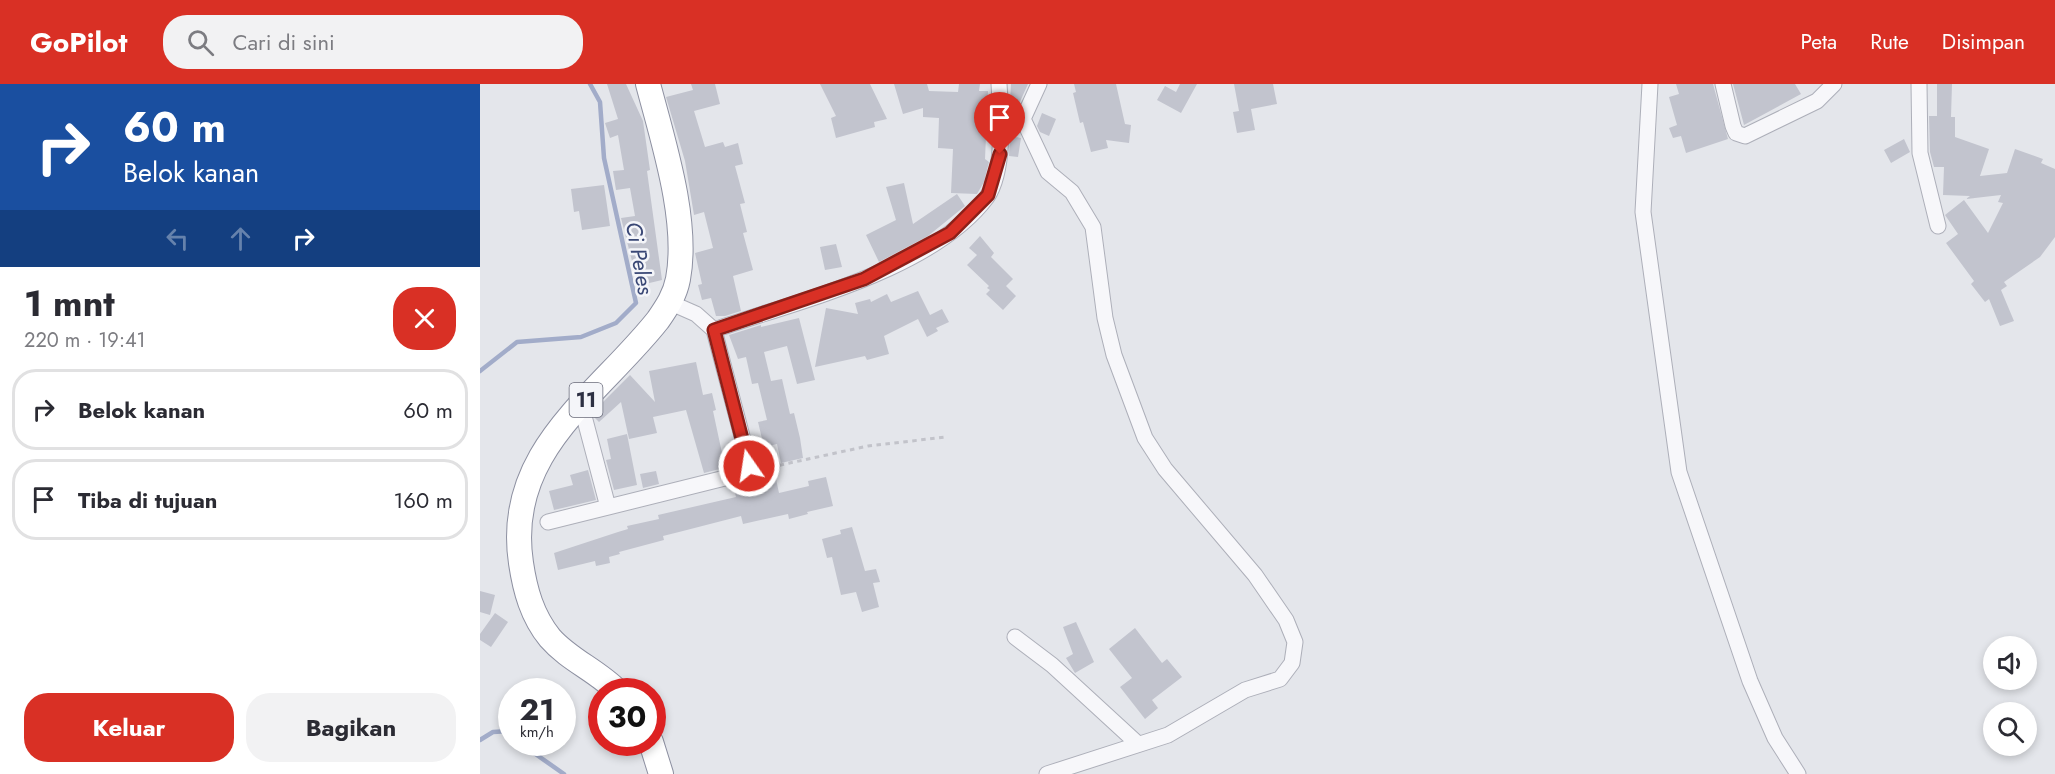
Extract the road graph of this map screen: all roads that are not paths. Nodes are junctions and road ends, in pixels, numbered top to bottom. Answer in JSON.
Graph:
{"nodes":[{"id":1,"x":648,"y":84,"type":"edge"},
{"id":2,"x":999,"y":84,"type":"edge"},
{"id":3,"x":1039,"y":84,"type":"edge"},
{"id":4,"x":1650,"y":84,"type":"edge"},
{"id":5,"x":1723,"y":84,"type":"edge"},
{"id":6,"x":1834,"y":84,"type":"edge"},
{"id":7,"x":1919,"y":84,"type":"edge"},
{"id":8,"x":1000,"y":109,"type":"junction"},
{"id":9,"x":1023,"y":119,"type":"junction"},
{"id":10,"x":1938,"y":226,"type":"dead end"},
{"id":11,"x":670,"y":303,"type":"junction"},
{"id":12,"x":714,"y":330,"type":"junction"},
{"id":13,"x":580,"y":405,"type":"junction"},
{"id":14,"x":608,"y":507,"type":"junction"},
{"id":15,"x":548,"y":522,"type":"dead end"},
{"id":16,"x":1015,"y":637,"type":"dead end"},
{"id":17,"x":600,"y":678,"type":"edge"},
{"id":18,"x":1138,"y":744,"type":"junction"},
{"id":19,"x":655,"y":756,"type":"edge"},
{"id":20,"x":661,"y":774,"type":"edge"},
{"id":21,"x":1047,"y":774,"type":"edge"},
{"id":22,"x":1797,"y":774,"type":"edge"}],
"edges":[{"from":1,"to":11,"type":"highway","number":"11"},
{"from":2,"to":8,"type":"street"},
{"from":3,"to":9,"type":"street"},
{"from":4,"to":22,"type":"street"},
{"from":5,"to":6,"type":"street"},
{"from":7,"to":10,"type":"street"},
{"from":8,"to":9,"type":"street"},
{"from":8,"to":12,"type":"street"},
{"from":9,"to":18,"type":"street"},
{"from":11,"to":12,"type":"street"},
{"from":11,"to":13,"type":"highway","number":"11"},
{"from":12,"to":14,"type":"street"},
{"from":13,"to":14,"type":"street"},
{"from":13,"to":17,"type":"highway","number":"11"},
{"from":14,"to":15,"type":"street"},
{"from":16,"to":18,"type":"street"},
{"from":18,"to":21,"type":"street"},
{"from":19,"to":20,"type":"highway"}]}
